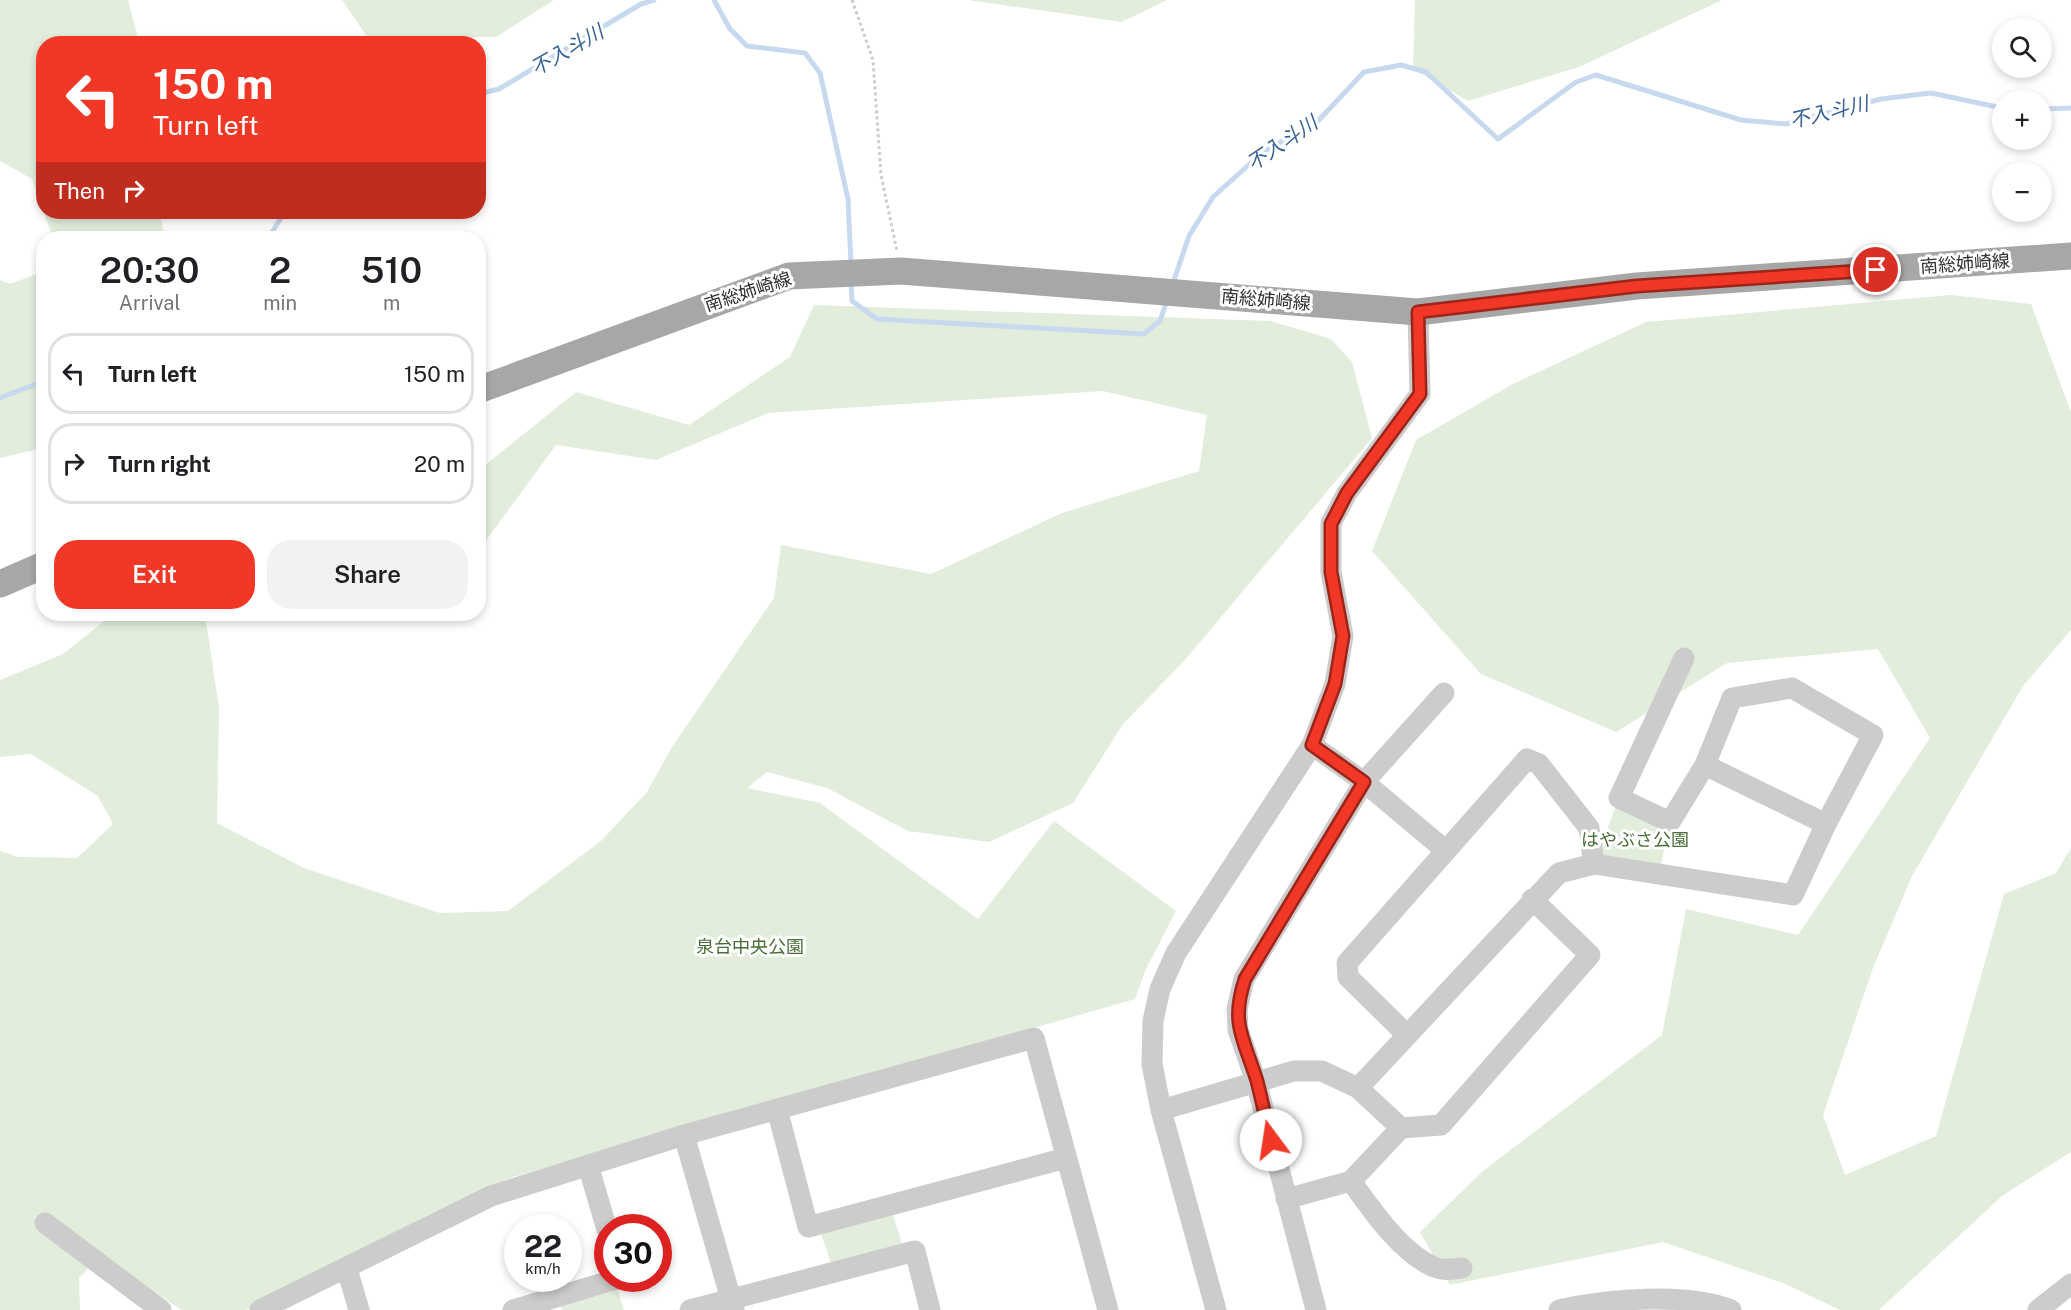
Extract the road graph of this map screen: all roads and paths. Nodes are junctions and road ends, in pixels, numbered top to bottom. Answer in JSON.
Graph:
{"nodes":[{"id":1,"x":852,"y":0,"type":"edge"},
{"id":2,"x":2070,"y":261,"type":"edge"},
{"id":3,"x":901,"y":271,"type":"junction"},
{"id":4,"x":1418,"y":312,"type":"junction"},
{"id":5,"x":486,"y":387,"type":"edge"},
{"id":6,"x":36,"y":568,"type":"edge"},
{"id":7,"x":0,"y":584,"type":"edge"},
{"id":8,"x":1684,"y":658,"type":"dead end"},
{"id":9,"x":1444,"y":693,"type":"dead end"},
{"id":10,"x":1312,"y":745,"type":"junction"},
{"id":11,"x":1705,"y":765,"type":"junction"},
{"id":12,"x":1364,"y":782,"type":"junction"},
{"id":13,"x":1826,"y":824,"type":"junction"},
{"id":14,"x":1445,"y":850,"type":"junction"},
{"id":15,"x":1594,"y":864,"type":"junction"},
{"id":16,"x":1533,"y":899,"type":"junction"},
{"id":17,"x":1407,"y":1035,"type":"junction"},
{"id":18,"x":1256,"y":1081,"type":"junction"},
{"id":19,"x":1358,"y":1088,"type":"junction"},
{"id":20,"x":777,"y":1109,"type":"junction"},
{"id":21,"x":1161,"y":1110,"type":"junction"},
{"id":22,"x":1401,"y":1128,"type":"junction"},
{"id":23,"x":684,"y":1135,"type":"junction"},
{"id":24,"x":1066,"y":1158,"type":"junction"},
{"id":25,"x":588,"y":1165,"type":"junction"},
{"id":26,"x":1351,"y":1181,"type":"junction"},
{"id":27,"x":1286,"y":1199,"type":"junction"},
{"id":28,"x":602,"y":1214,"type":"edge"},
{"id":29,"x":45,"y":1223,"type":"dead end"},
{"id":30,"x":1462,"y":1268,"type":"dead end"},
{"id":31,"x":347,"y":1269,"type":"junction"},
{"id":32,"x":2071,"y":1284,"type":"edge"},
{"id":33,"x":594,"y":1286,"type":"edge"},
{"id":34,"x":733,"y":1304,"type":"edge"},
{"id":35,"x":160,"y":1310,"type":"edge"},
{"id":36,"x":260,"y":1310,"type":"edge"},
{"id":37,"x":359,"y":1310,"type":"edge"},
{"id":38,"x":513,"y":1310,"type":"edge"},
{"id":39,"x":690,"y":1310,"type":"edge"},
{"id":40,"x":930,"y":1310,"type":"edge"},
{"id":41,"x":1108,"y":1310,"type":"edge"},
{"id":42,"x":1216,"y":1310,"type":"edge"},
{"id":43,"x":1316,"y":1310,"type":"edge"},
{"id":44,"x":1561,"y":1310,"type":"edge"},
{"id":45,"x":1731,"y":1310,"type":"edge"},
{"id":46,"x":2038,"y":1310,"type":"edge"}],
"edges":[{"from":1,"to":3,"type":"path"},
{"from":2,"to":4,"type":"main road","name":"南総姉崎線"},
{"from":3,"to":4,"type":"main road","name":"南総姉崎線"},
{"from":3,"to":5,"type":"main road","name":"南総姉崎線"},
{"from":4,"to":10,"type":"street"},
{"from":6,"to":7,"type":"main road"},
{"from":8,"to":11,"type":"street"},
{"from":9,"to":12,"type":"street"},
{"from":10,"to":12,"type":"street"},
{"from":10,"to":21,"type":"street"},
{"from":11,"to":13,"type":"street"},
{"from":11,"to":13,"type":"street"},
{"from":12,"to":14,"type":"street"},
{"from":12,"to":18,"type":"street"},
{"from":13,"to":15,"type":"street"},
{"from":14,"to":15,"type":"street"},
{"from":14,"to":17,"type":"street"},
{"from":15,"to":16,"type":"street"},
{"from":16,"to":17,"type":"street"},
{"from":16,"to":22,"type":"street"},
{"from":17,"to":19,"type":"street"},
{"from":18,"to":19,"type":"street"},
{"from":18,"to":21,"type":"street"},
{"from":18,"to":27,"type":"street"},
{"from":19,"to":22,"type":"street"},
{"from":20,"to":23,"type":"street"},
{"from":20,"to":24,"type":"street"},
{"from":20,"to":24,"type":"street"},
{"from":21,"to":42,"type":"street"},
{"from":22,"to":26,"type":"street"},
{"from":23,"to":25,"type":"street"},
{"from":23,"to":34,"type":"street"},
{"from":24,"to":41,"type":"street"},
{"from":25,"to":28,"type":"street"},
{"from":25,"to":31,"type":"street"},
{"from":26,"to":27,"type":"street"},
{"from":26,"to":30,"type":"street"},
{"from":27,"to":43,"type":"street"},
{"from":29,"to":35,"type":"street"},
{"from":31,"to":36,"type":"street"},
{"from":31,"to":37,"type":"street"},
{"from":32,"to":46,"type":"street"},
{"from":33,"to":38,"type":"street"},
{"from":34,"to":39,"type":"street"},
{"from":34,"to":40,"type":"street"},
{"from":44,"to":45,"type":"street"}]}
